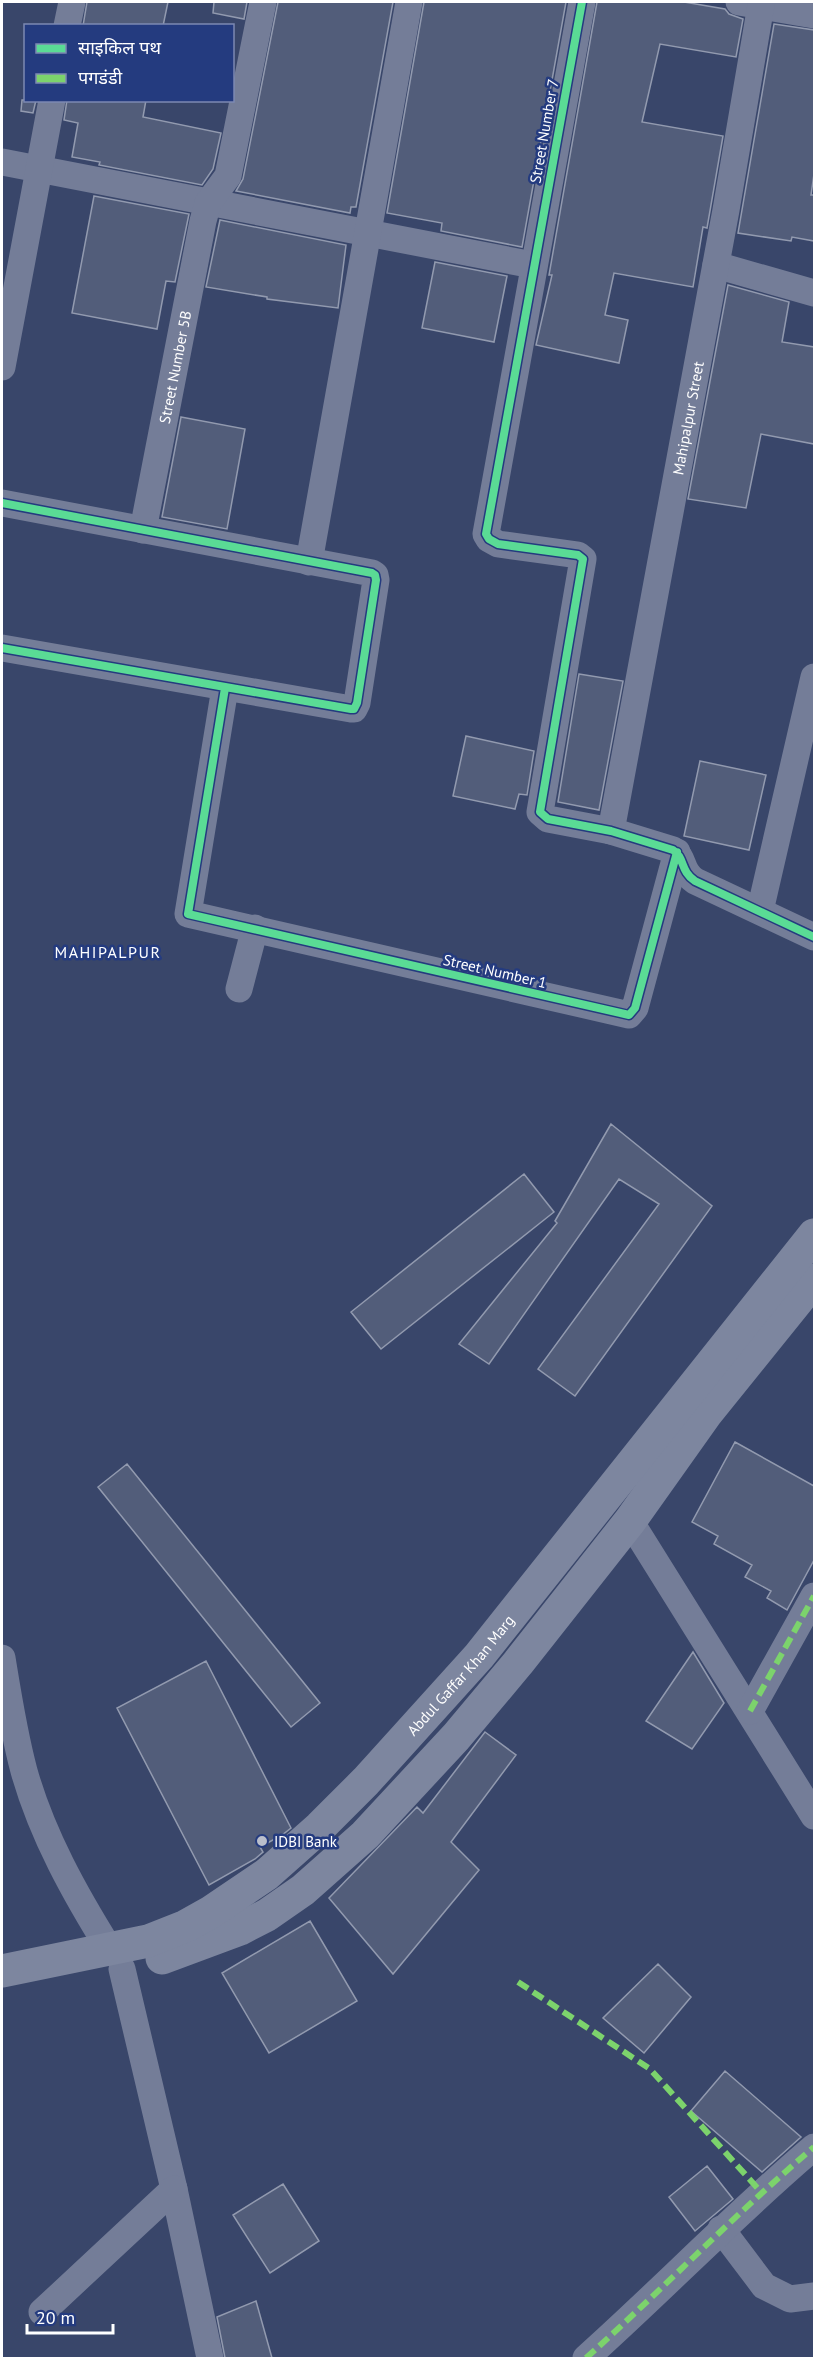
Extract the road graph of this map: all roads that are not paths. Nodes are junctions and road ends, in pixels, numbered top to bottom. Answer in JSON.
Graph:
{"nodes":[{"id":1,"x":72,"y":2,"type":"edge"},
{"id":2,"x":263,"y":2,"type":"edge"},
{"id":3,"x":409,"y":2,"type":"edge"},
{"id":4,"x":582,"y":2,"type":"edge"},
{"id":5,"x":750,"y":3,"type":"edge"},
{"id":6,"x":814,"y":15,"type":"edge"},
{"id":7,"x":68,"y":24,"type":"edge"},
{"id":8,"x":52,"y":102,"type":"edge"},
{"id":9,"x":2,"y":162,"type":"edge"},
{"id":10,"x":37,"y":169,"type":"junction"},
{"id":11,"x":208,"y":203,"type":"junction"},
{"id":12,"x":368,"y":232,"type":"junction"},
{"id":13,"x":533,"y":265,"type":"junction"},
{"id":14,"x":716,"y":265,"type":"junction"},
{"id":15,"x":814,"y":293,"type":"edge"},
{"id":16,"x":2,"y":367,"type":"edge"},
{"id":17,"x":2,"y":503,"type":"edge"},
{"id":18,"x":143,"y":530,"type":"junction"},
{"id":19,"x":309,"y":562,"type":"junction"},
{"id":20,"x":2,"y":648,"type":"edge"},
{"id":21,"x":814,"y":677,"type":"edge"},
{"id":22,"x":225,"y":688,"type":"junction"},
{"id":23,"x":611,"y":831,"type":"junction"},
{"id":24,"x":677,"y":852,"type":"junction"},
{"id":25,"x":760,"y":911,"type":"junction"},
{"id":26,"x":255,"y":928,"type":"junction"},
{"id":27,"x":814,"y":937,"type":"edge"},
{"id":28,"x":239,"y":989,"type":"dead end"},
{"id":29,"x":814,"y":1235,"type":"edge"},
{"id":30,"x":814,"y":1280,"type":"edge"},
{"id":31,"x":630,"y":1521,"type":"junction"},
{"id":32,"x":814,"y":1596,"type":"edge"},
{"id":33,"x":2,"y":1658,"type":"edge"},
{"id":34,"x":750,"y":1712,"type":"junction"},
{"id":35,"x":814,"y":1816,"type":"edge"},
{"id":36,"x":116,"y":1959,"type":"junction"},
{"id":37,"x":2,"y":1971,"type":"edge"},
{"id":38,"x":2,"y":1989,"type":"edge"},
{"id":39,"x":814,"y":2147,"type":"edge"},
{"id":40,"x":174,"y":2189,"type":"junction"},
{"id":41,"x":721,"y":2229,"type":"junction"},
{"id":42,"x":814,"y":2296,"type":"edge"},
{"id":43,"x":42,"y":2312,"type":"dead end"},
{"id":44,"x":210,"y":2358,"type":"edge"},
{"id":45,"x":586,"y":2358,"type":"edge"}],
"edges":[{"from":1,"to":7,"type":"street"},
{"from":2,"to":11,"type":"street"},
{"from":3,"to":12,"type":"street"},
{"from":4,"to":13,"type":"street","name":"Street Number 7"},
{"from":5,"to":6,"type":"street"},
{"from":5,"to":14,"type":"street","name":"Mahipalpur Street"},
{"from":8,"to":10,"type":"street"},
{"from":9,"to":10,"type":"street"},
{"from":10,"to":11,"type":"street"},
{"from":10,"to":16,"type":"street"},
{"from":11,"to":12,"type":"street"},
{"from":11,"to":18,"type":"street","name":"Street Number 5B"},
{"from":12,"to":13,"type":"street"},
{"from":12,"to":19,"type":"street"},
{"from":13,"to":23,"type":"street","name":"Street Number 7"},
{"from":14,"to":15,"type":"street"},
{"from":14,"to":23,"type":"street","name":"Mahipalpur Street"},
{"from":17,"to":18,"type":"street"},
{"from":18,"to":19,"type":"street"},
{"from":19,"to":22,"type":"street"},
{"from":20,"to":22,"type":"street"},
{"from":21,"to":25,"type":"street"},
{"from":22,"to":26,"type":"street","name":"Street Number 1"},
{"from":23,"to":24,"type":"street"},
{"from":24,"to":25,"type":"street"},
{"from":24,"to":26,"type":"street","name":"Street Number 1"},
{"from":25,"to":27,"type":"street"},
{"from":26,"to":28,"type":"street"},
{"from":29,"to":36,"type":"main road","name":"Abdul Gaffar Khan Marg"},
{"from":30,"to":31,"type":"main road","name":"Abdul Gaffar Khan Marg"},
{"from":31,"to":34,"type":"street"},
{"from":31,"to":36,"type":"main road","name":"Abdul Gaffar Khan Marg"},
{"from":32,"to":34,"type":"street"},
{"from":33,"to":36,"type":"street"},
{"from":34,"to":35,"type":"street"},
{"from":36,"to":37,"type":"main road","name":"Abdul Gaffar Khan Marg"},
{"from":36,"to":38,"type":"main road","name":"Abdul Gaffar Khan Marg"},
{"from":36,"to":40,"type":"street"},
{"from":39,"to":41,"type":"street"},
{"from":40,"to":43,"type":"street"},
{"from":40,"to":44,"type":"street"},
{"from":41,"to":42,"type":"street"},
{"from":41,"to":45,"type":"street"}]}
